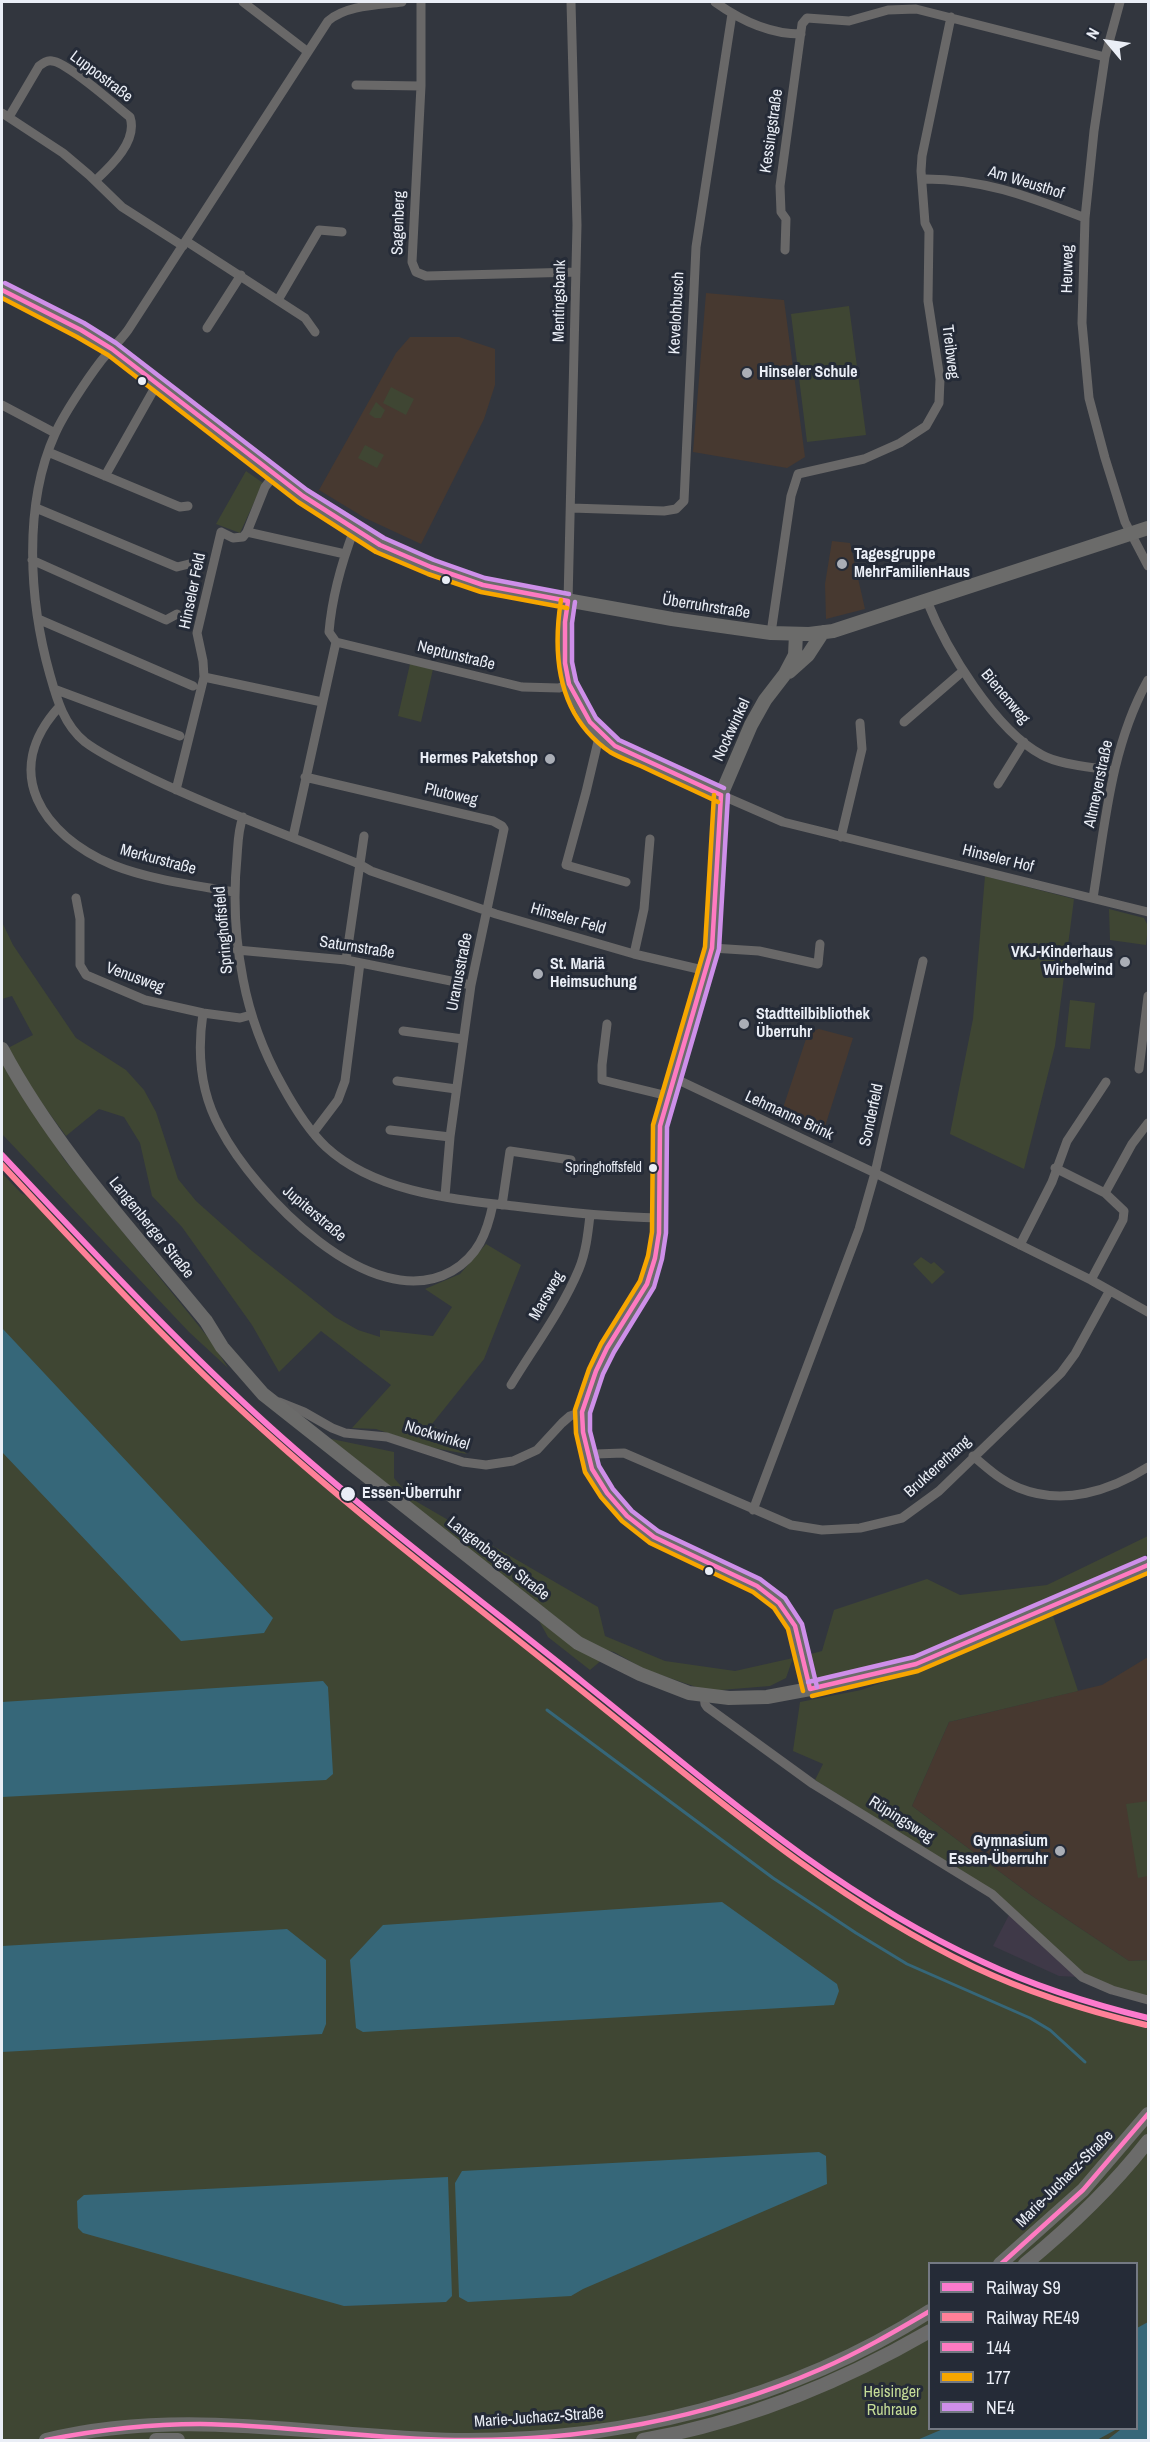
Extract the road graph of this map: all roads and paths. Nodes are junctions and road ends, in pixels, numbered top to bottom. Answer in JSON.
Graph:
{"nodes":[{"id":1,"x":243,"y":2,"type":"edge"},
{"id":2,"x":402,"y":2,"type":"edge"},
{"id":3,"x":421,"y":2,"type":"edge"},
{"id":4,"x":571,"y":2,"type":"edge"},
{"id":5,"x":716,"y":2,"type":"edge"},
{"id":6,"x":1120,"y":2,"type":"edge"},
{"id":7,"x":732,"y":14,"type":"junction"},
{"id":8,"x":951,"y":17,"type":"junction"},
{"id":9,"x":801,"y":34,"type":"junction"},
{"id":10,"x":308,"y":52,"type":"junction"},
{"id":11,"x":1106,"y":57,"type":"junction"},
{"id":12,"x":356,"y":85,"type":"dead end"},
{"id":13,"x":421,"y":86,"type":"junction"},
{"id":14,"x":5,"y":115,"type":"edge"},
{"id":15,"x":922,"y":179,"type":"junction"},
{"id":16,"x":95,"y":181,"type":"junction"},
{"id":17,"x":1085,"y":218,"type":"junction"},
{"id":18,"x":342,"y":232,"type":"dead end"},
{"id":19,"x":184,"y":244,"type":"junction"},
{"id":20,"x":785,"y":250,"type":"dead end"},
{"id":21,"x":576,"y":272,"type":"junction"},
{"id":22,"x":241,"y":275,"type":"junction"},
{"id":23,"x":2,"y":290,"type":"edge"},
{"id":24,"x":278,"y":300,"type":"junction"},
{"id":25,"x":207,"y":328,"type":"dead end"},
{"id":26,"x":315,"y":332,"type":"dead end"},
{"id":27,"x":112,"y":349,"type":"junction"},
{"id":28,"x":157,"y":384,"type":"junction"},
{"id":29,"x":2,"y":405,"type":"edge"},
{"id":30,"x":55,"y":433,"type":"junction"},
{"id":31,"x":48,"y":452,"type":"junction"},
{"id":32,"x":275,"y":474,"type":"junction"},
{"id":33,"x":105,"y":476,"type":"junction"},
{"id":34,"x":188,"y":506,"type":"dead end"},
{"id":35,"x":36,"y":508,"type":"junction"},
{"id":36,"x":571,"y":508,"type":"junction"},
{"id":37,"x":1149,"y":528,"type":"edge"},
{"id":38,"x":354,"y":530,"type":"junction"},
{"id":39,"x":247,"y":532,"type":"junction"},
{"id":40,"x":1132,"y":533,"type":"junction"},
{"id":41,"x":345,"y":554,"type":"junction"},
{"id":42,"x":32,"y":560,"type":"junction"},
{"id":43,"x":189,"y":564,"type":"dead end"},
{"id":44,"x":1149,"y":566,"type":"edge"},
{"id":45,"x":568,"y":601,"type":"junction"},
{"id":46,"x":927,"y":601,"type":"junction"},
{"id":47,"x":177,"y":614,"type":"dead end"},
{"id":48,"x":38,"y":619,"type":"junction"},
{"id":49,"x":823,"y":632,"type":"junction"},
{"id":50,"x":771,"y":633,"type":"junction"},
{"id":51,"x":796,"y":634,"type":"junction"},
{"id":52,"x":336,"y":642,"type":"junction"},
{"id":53,"x":963,"y":671,"type":"junction"},
{"id":54,"x":785,"y":674,"type":"junction"},
{"id":55,"x":204,"y":677,"type":"junction"},
{"id":56,"x":1149,"y":681,"type":"edge"},
{"id":57,"x":569,"y":684,"type":"junction"},
{"id":58,"x":193,"y":686,"type":"dead end"},
{"id":59,"x":54,"y":689,"type":"junction"},
{"id":60,"x":322,"y":702,"type":"junction"},
{"id":61,"x":59,"y":707,"type":"junction"},
{"id":62,"x":904,"y":722,"type":"dead end"},
{"id":63,"x":860,"y":723,"type":"dead end"},
{"id":64,"x":600,"y":733,"type":"junction"},
{"id":65,"x":180,"y":736,"type":"dead end"},
{"id":66,"x":1024,"y":742,"type":"junction"},
{"id":67,"x":23,"y":748,"type":"dead end"},
{"id":68,"x":1114,"y":771,"type":"junction"},
{"id":69,"x":305,"y":777,"type":"junction"},
{"id":70,"x":998,"y":784,"type":"dead end"},
{"id":71,"x":176,"y":789,"type":"junction"},
{"id":72,"x":721,"y":795,"type":"junction"},
{"id":73,"x":25,"y":798,"type":"dead end"},
{"id":74,"x":243,"y":817,"type":"junction"},
{"id":75,"x":364,"y":836,"type":"dead end"},
{"id":76,"x":292,"y":837,"type":"junction"},
{"id":77,"x":841,"y":837,"type":"junction"},
{"id":78,"x":650,"y":839,"type":"dead end"},
{"id":79,"x":359,"y":864,"type":"junction"},
{"id":80,"x":626,"y":882,"type":"dead end"},
{"id":81,"x":234,"y":892,"type":"junction"},
{"id":82,"x":76,"y":898,"type":"dead end"},
{"id":83,"x":1092,"y":898,"type":"junction"},
{"id":84,"x":487,"y":911,"type":"junction"},
{"id":85,"x":1149,"y":912,"type":"edge"},
{"id":86,"x":820,"y":944,"type":"dead end"},
{"id":87,"x":712,"y":948,"type":"junction"},
{"id":88,"x":237,"y":950,"type":"junction"},
{"id":89,"x":634,"y":954,"type":"junction"},
{"id":90,"x":346,"y":960,"type":"junction"},
{"id":91,"x":923,"y":961,"type":"dead end"},
{"id":92,"x":360,"y":963,"type":"junction"},
{"id":93,"x":707,"y":971,"type":"junction"},
{"id":94,"x":471,"y":985,"type":"junction"},
{"id":95,"x":1149,"y":996,"type":"edge"},
{"id":96,"x":203,"y":1013,"type":"junction"},
{"id":97,"x":251,"y":1015,"type":"junction"},
{"id":98,"x":607,"y":1024,"type":"dead end"},
{"id":99,"x":403,"y":1031,"type":"dead end"},
{"id":100,"x":463,"y":1038,"type":"junction"},
{"id":101,"x":2,"y":1049,"type":"edge"},
{"id":102,"x":1138,"y":1069,"type":"dead end"},
{"id":103,"x":674,"y":1078,"type":"junction"},
{"id":104,"x":397,"y":1081,"type":"dead end"},
{"id":105,"x":1106,"y":1082,"type":"dead end"},
{"id":106,"x":456,"y":1089,"type":"junction"},
{"id":107,"x":668,"y":1096,"type":"junction"},
{"id":108,"x":1149,"y":1123,"type":"edge"},
{"id":109,"x":390,"y":1130,"type":"dead end"},
{"id":110,"x":313,"y":1133,"type":"junction"},
{"id":111,"x":450,"y":1137,"type":"junction"},
{"id":112,"x":571,"y":1160,"type":"dead end"},
{"id":113,"x":1055,"y":1168,"type":"junction"},
{"id":114,"x":875,"y":1173,"type":"junction"},
{"id":115,"x":1105,"y":1193,"type":"junction"},
{"id":116,"x":445,"y":1196,"type":"junction"},
{"id":117,"x":497,"y":1205,"type":"junction"},
{"id":118,"x":591,"y":1215,"type":"junction"},
{"id":119,"x":658,"y":1218,"type":"junction"},
{"id":120,"x":1020,"y":1245,"type":"junction"},
{"id":121,"x":1091,"y":1280,"type":"junction"},
{"id":122,"x":1109,"y":1292,"type":"junction"},
{"id":123,"x":1149,"y":1312,"type":"edge"},
{"id":124,"x":511,"y":1385,"type":"dead end"},
{"id":125,"x":263,"y":1394,"type":"junction"},
{"id":126,"x":582,"y":1412,"type":"junction"},
{"id":127,"x":973,"y":1456,"type":"junction"},
{"id":128,"x":588,"y":1457,"type":"junction"},
{"id":129,"x":1149,"y":1467,"type":"edge"},
{"id":130,"x":753,"y":1510,"type":"junction"},
{"id":131,"x":1149,"y":1565,"type":"edge"},
{"id":132,"x":810,"y":1689,"type":"junction"},
{"id":133,"x":704,"y":1695,"type":"junction"},
{"id":134,"x":1149,"y":2000,"type":"edge"},
{"id":135,"x":1149,"y":2114,"type":"edge"},
{"id":136,"x":1149,"y":2141,"type":"edge"},
{"id":137,"x":1002,"y":2262,"type":"edge"},
{"id":138,"x":1027,"y":2262,"type":"edge"},
{"id":139,"x":928,"y":2312,"type":"edge"},
{"id":140,"x":928,"y":2332,"type":"edge"},
{"id":141,"x":46,"y":2440,"type":"edge"},
{"id":142,"x":156,"y":2440,"type":"edge"},
{"id":143,"x":178,"y":2440,"type":"edge"},
{"id":144,"x":643,"y":2440,"type":"edge"}],
"edges":[{"from":1,"to":10,"type":"street"},
{"from":2,"to":10,"type":"street","name":"Hinseler Feld"},
{"from":3,"to":13,"type":"street","name":"Sagenberg"},
{"from":4,"to":21,"type":"street","name":"Mentingsbank"},
{"from":5,"to":7,"type":"street"},
{"from":6,"to":11,"type":"street","name":"Heuweg"},
{"from":7,"to":9,"type":"street"},
{"from":7,"to":36,"type":"street","name":"Kevelohbusch"},
{"from":8,"to":9,"type":"street","name":"Kessingstraße"},
{"from":8,"to":11,"type":"street"},
{"from":8,"to":15,"type":"street","name":"Treibweg"},
{"from":9,"to":20,"type":"street","name":"Kessingstraße"},
{"from":10,"to":19,"type":"street","name":"Hinseler Feld"},
{"from":11,"to":17,"type":"street","name":"Heuweg"},
{"from":12,"to":13,"type":"street"},
{"from":13,"to":21,"type":"street","name":"Sagenberg"},
{"from":14,"to":16,"type":"street","name":"Luppostraße"},
{"from":14,"to":16,"type":"street","name":"Luppostraße"},
{"from":15,"to":17,"type":"street","name":"Am Weusthof"},
{"from":15,"to":50,"type":"street","name":"Treibweg"},
{"from":16,"to":19,"type":"street","name":"Luppostraße"},
{"from":17,"to":40,"type":"street","name":"Heuweg"},
{"from":18,"to":24,"type":"street"},
{"from":19,"to":22,"type":"street","name":"Luppostraße"},
{"from":19,"to":27,"type":"street","name":"Hinseler Feld"},
{"from":21,"to":36,"type":"street","name":"Mentingsbank"},
{"from":22,"to":24,"type":"street","name":"Luppostraße"},
{"from":22,"to":25,"type":"street"},
{"from":23,"to":27,"type":"main road","name":"Überruhrstraße"},
{"from":24,"to":26,"type":"street","name":"Luppostraße"},
{"from":27,"to":28,"type":"main road","name":"Überruhrstraße"},
{"from":27,"to":30,"type":"street","name":"Hinseler Feld"},
{"from":28,"to":32,"type":"main road","name":"Überruhrstraße"},
{"from":28,"to":33,"type":"street"},
{"from":29,"to":30,"type":"street"},
{"from":30,"to":31,"type":"street","name":"Hinseler Feld"},
{"from":31,"to":33,"type":"street"},
{"from":31,"to":35,"type":"street","name":"Hinseler Feld"},
{"from":32,"to":38,"type":"main road","name":"Überruhrstraße"},
{"from":32,"to":39,"type":"street"},
{"from":33,"to":34,"type":"street"},
{"from":35,"to":42,"type":"street","name":"Hinseler Feld"},
{"from":35,"to":43,"type":"street","name":"Hinseler Feld"},
{"from":36,"to":45,"type":"street","name":"Mentingsbank"},
{"from":37,"to":40,"type":"main road","name":"Überruhrstraße"},
{"from":38,"to":41,"type":"street"},
{"from":38,"to":45,"type":"main road","name":"Überruhrstraße"},
{"from":39,"to":41,"type":"street"},
{"from":39,"to":55,"type":"street","name":"Hinseler Feld"},
{"from":40,"to":44,"type":"street"},
{"from":40,"to":46,"type":"main road","name":"Überruhrstraße"},
{"from":41,"to":52,"type":"street"},
{"from":42,"to":47,"type":"street","name":"Hinseler Feld"},
{"from":42,"to":48,"type":"street","name":"Hinseler Feld"},
{"from":45,"to":50,"type":"main road","name":"Überruhrstraße"},
{"from":45,"to":57,"type":"main road"},
{"from":46,"to":49,"type":"main road","name":"Überruhrstraße"},
{"from":46,"to":53,"type":"street","name":"Bienenweg"},
{"from":48,"to":58,"type":"street"},
{"from":48,"to":59,"type":"street","name":"Hinseler Feld"},
{"from":49,"to":51,"type":"main road","name":"Überruhrstraße"},
{"from":49,"to":54,"type":"main road","name":"Nockwinkel"},
{"from":50,"to":51,"type":"main road","name":"Überruhrstraße"},
{"from":51,"to":54,"type":"main road","name":"Nockwinkel"},
{"from":52,"to":57,"type":"street","name":"Neptunstraße"},
{"from":52,"to":60,"type":"street"},
{"from":53,"to":62,"type":"street","name":"Bienenweg"},
{"from":53,"to":66,"type":"street","name":"Bienenweg"},
{"from":54,"to":72,"type":"main road","name":"Nockwinkel"},
{"from":55,"to":60,"type":"street"},
{"from":55,"to":71,"type":"street","name":"Hinseler Feld"},
{"from":56,"to":68,"type":"street","name":"Altmeyerstraße"},
{"from":57,"to":64,"type":"main road"},
{"from":59,"to":61,"type":"street","name":"Hinseler Feld"},
{"from":59,"to":65,"type":"street"},
{"from":60,"to":69,"type":"street"},
{"from":61,"to":67,"type":"street"},
{"from":61,"to":71,"type":"street","name":"Hinseler Feld"},
{"from":63,"to":77,"type":"street"},
{"from":64,"to":72,"type":"main road"},
{"from":64,"to":80,"type":"street"},
{"from":66,"to":68,"type":"street","name":"Bienenweg"},
{"from":66,"to":70,"type":"street","name":"Bienenweg"},
{"from":68,"to":83,"type":"street","name":"Altmeyerstraße"},
{"from":69,"to":76,"type":"street"},
{"from":69,"to":84,"type":"street","name":"Plutoweg"},
{"from":71,"to":74,"type":"street","name":"Hinseler Feld"},
{"from":72,"to":77,"type":"street","name":"Hinseler Hof"},
{"from":72,"to":87,"type":"main road","name":"Nockwinkel"},
{"from":73,"to":81,"type":"street","name":"Merkurstraße"},
{"from":74,"to":76,"type":"street","name":"Hinseler Feld"},
{"from":74,"to":81,"type":"street","name":"Springhoffsfeld"},
{"from":75,"to":79,"type":"street"},
{"from":76,"to":79,"type":"street","name":"Hinseler Feld"},
{"from":77,"to":83,"type":"street","name":"Hinseler Hof"},
{"from":78,"to":89,"type":"street"},
{"from":79,"to":84,"type":"street","name":"Hinseler Feld"},
{"from":79,"to":90,"type":"street"},
{"from":81,"to":88,"type":"street","name":"Springhoffsfeld"},
{"from":82,"to":96,"type":"street","name":"Venusweg"},
{"from":83,"to":85,"type":"street","name":"Hinseler Hof"},
{"from":84,"to":89,"type":"street","name":"Hinseler Feld"},
{"from":84,"to":94,"type":"street","name":"Uranusstraße"},
{"from":86,"to":87,"type":"street"},
{"from":87,"to":93,"type":"main road","name":"Nockwinkel"},
{"from":88,"to":90,"type":"street","name":"Saturnstraße"},
{"from":88,"to":97,"type":"street","name":"Springhoffsfeld"},
{"from":89,"to":93,"type":"street","name":"Hinseler Feld"},
{"from":90,"to":92,"type":"street","name":"Saturnstraße"},
{"from":91,"to":114,"type":"street","name":"Sonderfeld"},
{"from":92,"to":94,"type":"street","name":"Saturnstraße"},
{"from":92,"to":110,"type":"street"},
{"from":93,"to":103,"type":"main road","name":"Nockwinkel"},
{"from":94,"to":100,"type":"street","name":"Uranusstraße"},
{"from":95,"to":102,"type":"street"},
{"from":96,"to":97,"type":"street","name":"Venusweg"},
{"from":96,"to":117,"type":"street","name":"Jupiterstraße"},
{"from":97,"to":110,"type":"street","name":"Springhoffsfeld"},
{"from":98,"to":107,"type":"street"},
{"from":99,"to":100,"type":"street"},
{"from":100,"to":106,"type":"street","name":"Uranusstraße"},
{"from":101,"to":125,"type":"main road","name":"Langenberger Straße"},
{"from":103,"to":107,"type":"main road","name":"Nockwinkel"},
{"from":103,"to":114,"type":"street","name":"Lehmanns Brink"},
{"from":104,"to":106,"type":"street"},
{"from":105,"to":113,"type":"street"},
{"from":106,"to":111,"type":"street","name":"Uranusstraße"},
{"from":107,"to":119,"type":"main road","name":"Nockwinkel"},
{"from":108,"to":115,"type":"street"},
{"from":109,"to":111,"type":"street"},
{"from":110,"to":116,"type":"street","name":"Springhoffsfeld"},
{"from":111,"to":116,"type":"street","name":"Uranusstraße"},
{"from":112,"to":117,"type":"street"},
{"from":113,"to":115,"type":"street"},
{"from":113,"to":120,"type":"street"},
{"from":114,"to":120,"type":"street","name":"Lehmanns Brink"},
{"from":114,"to":130,"type":"street","name":"Sonderfeld"},
{"from":115,"to":121,"type":"street"},
{"from":116,"to":117,"type":"street","name":"Springhoffsfeld"},
{"from":117,"to":118,"type":"street","name":"Springhoffsfeld"},
{"from":118,"to":119,"type":"street","name":"Springhoffsfeld"},
{"from":118,"to":124,"type":"street","name":"Marsweg"},
{"from":119,"to":126,"type":"main road","name":"Nockwinkel"},
{"from":120,"to":121,"type":"street","name":"Lehmanns Brink"},
{"from":121,"to":122,"type":"street","name":"Lehmanns Brink"},
{"from":122,"to":123,"type":"street","name":"Lehmanns Brink"},
{"from":122,"to":127,"type":"street","name":"Bruktererhang"},
{"from":125,"to":126,"type":"street","name":"Nockwinkel"},
{"from":125,"to":133,"type":"main road","name":"Langenberger Straße"},
{"from":126,"to":128,"type":"main road"},
{"from":127,"to":129,"type":"street"},
{"from":127,"to":130,"type":"street","name":"Bruktererhang"},
{"from":128,"to":130,"type":"street","name":"Bruktererhang"},
{"from":128,"to":132,"type":"main road"},
{"from":131,"to":132,"type":"main road","name":"Langenberger Straße"},
{"from":132,"to":133,"type":"main road","name":"Langenberger Straße"},
{"from":133,"to":134,"type":"street","name":"Rüpingsweg"},
{"from":135,"to":137,"type":"main road","name":"Marie-Juchacz-Straße"},
{"from":136,"to":138,"type":"main road","name":"Marie-Juchacz-Straße"},
{"from":139,"to":141,"type":"main road","name":"Marie-Juchacz-Straße"},
{"from":140,"to":144,"type":"main road"},
{"from":142,"to":143,"type":"main road"}]}
